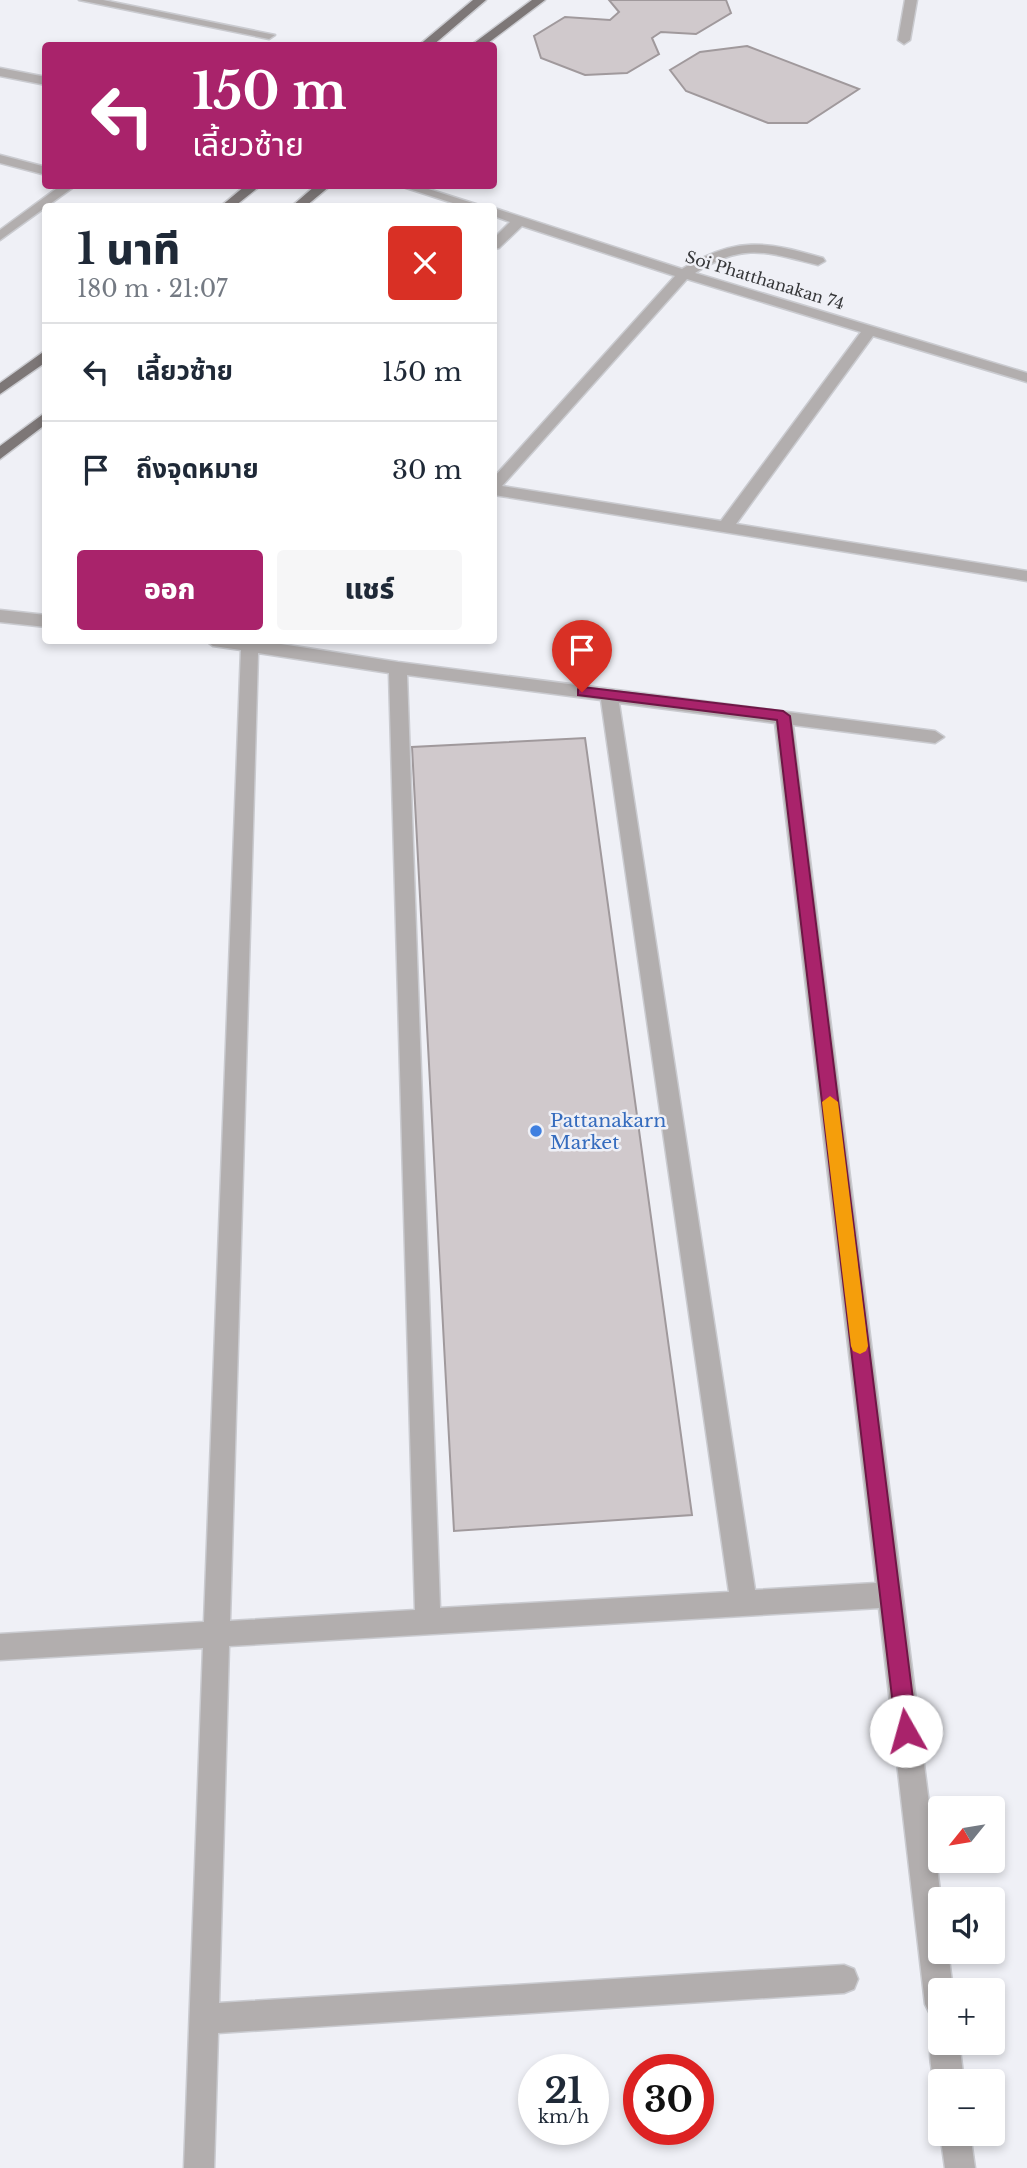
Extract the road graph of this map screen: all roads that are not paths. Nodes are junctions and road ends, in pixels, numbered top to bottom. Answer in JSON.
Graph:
{"nodes":[{"id":1,"x":85,"y":0,"type":"edge"},
{"id":2,"x":480,"y":0,"type":"edge"},
{"id":3,"x":539,"y":0,"type":"edge"},
{"id":4,"x":911,"y":0,"type":"edge"},
{"id":5,"x":270,"y":35,"type":"dead end"},
{"id":6,"x":904,"y":40,"type":"dead end"},
{"id":7,"x":429,"y":42,"type":"edge"},
{"id":8,"x":481,"y":42,"type":"edge"},
{"id":9,"x":0,"y":72,"type":"edge"},
{"id":10,"x":42,"y":80,"type":"edge"},
{"id":11,"x":0,"y":159,"type":"edge"},
{"id":12,"x":42,"y":171,"type":"edge"},
{"id":13,"x":64,"y":189,"type":"edge"},
{"id":14,"x":249,"y":189,"type":"edge"},
{"id":15,"x":319,"y":189,"type":"edge"},
{"id":16,"x":417,"y":189,"type":"edge"},
{"id":17,"x":45,"y":203,"type":"edge"},
{"id":18,"x":231,"y":203,"type":"edge"},
{"id":19,"x":302,"y":203,"type":"edge"},
{"id":20,"x":465,"y":203,"type":"edge"},
{"id":21,"x":42,"y":205,"type":"edge"},
{"id":22,"x":497,"y":213,"type":"edge"},
{"id":23,"x":520,"y":220,"type":"junction"},
{"id":24,"x":0,"y":236,"type":"edge"},
{"id":25,"x":497,"y":243,"type":"edge"},
{"id":26,"x":818,"y":261,"type":"dead end"},
{"id":27,"x":684,"y":274,"type":"junction"},
{"id":28,"x":870,"y":330,"type":"junction"},
{"id":29,"x":42,"y":357,"type":"edge"},
{"id":30,"x":1027,"y":378,"type":"edge"},
{"id":31,"x":0,"y":390,"type":"edge"},
{"id":32,"x":42,"y":419,"type":"edge"},
{"id":33,"x":0,"y":454,"type":"edge"},
{"id":34,"x":497,"y":485,"type":"edge"},
{"id":35,"x":497,"y":488,"type":"edge"},
{"id":36,"x":726,"y":526,"type":"junction"},
{"id":37,"x":1027,"y":576,"type":"edge"},
{"id":38,"x":0,"y":616,"type":"edge"},
{"id":39,"x":42,"y":621,"type":"edge"},
{"id":40,"x":243,"y":644,"type":"edge"},
{"id":41,"x":250,"y":645,"type":"junction"},
{"id":42,"x":398,"y":668,"type":"junction"},
{"id":43,"x":609,"y":696,"type":"junction"},
{"id":44,"x":783,"y":716,"type":"junction"},
{"id":45,"x":934,"y":737,"type":"dead end"},
{"id":46,"x":890,"y":1595,"type":"junction"},
{"id":47,"x":744,"y":1604,"type":"junction"},
{"id":48,"x":428,"y":1622,"type":"junction"},
{"id":49,"x":216,"y":1634,"type":"junction"},
{"id":50,"x":0,"y":1647,"type":"edge"},
{"id":51,"x":937,"y":1978,"type":"edge"},
{"id":52,"x":844,"y":1979,"type":"dead end"},
{"id":53,"x":204,"y":2019,"type":"junction"},
{"id":54,"x":957,"y":2146,"type":"edge"},
{"id":55,"x":199,"y":2168,"type":"edge"},
{"id":56,"x":960,"y":2168,"type":"edge"}],
"edges":[{"from":1,"to":5,"type":"street"},
{"from":2,"to":7,"type":"main road"},
{"from":3,"to":8,"type":"main road"},
{"from":4,"to":6,"type":"street"},
{"from":9,"to":10,"type":"street"},
{"from":11,"to":12,"type":"street"},
{"from":13,"to":17,"type":"street"},
{"from":14,"to":18,"type":"main road"},
{"from":15,"to":19,"type":"main road"},
{"from":16,"to":20,"type":"street"},
{"from":21,"to":24,"type":"street"},
{"from":22,"to":23,"type":"street","name":"Soi Phatthanakan 74"},
{"from":23,"to":25,"type":"street"},
{"from":23,"to":27,"type":"street","name":"Soi Phatthanakan 74"},
{"from":26,"to":27,"type":"street"},
{"from":27,"to":28,"type":"street","name":"Soi Phatthanakan 74"},
{"from":27,"to":34,"type":"street"},
{"from":28,"to":30,"type":"street","name":"Soi Phatthanakan 74"},
{"from":28,"to":36,"type":"street"},
{"from":29,"to":31,"type":"main road"},
{"from":32,"to":33,"type":"main road"},
{"from":35,"to":36,"type":"street"},
{"from":36,"to":37,"type":"street"},
{"from":38,"to":39,"type":"street"},
{"from":40,"to":41,"type":"street"},
{"from":41,"to":42,"type":"street"},
{"from":41,"to":49,"type":"street"},
{"from":42,"to":43,"type":"street"},
{"from":42,"to":48,"type":"street"},
{"from":43,"to":44,"type":"street"},
{"from":43,"to":47,"type":"street"},
{"from":44,"to":45,"type":"street"},
{"from":44,"to":46,"type":"street"},
{"from":46,"to":47,"type":"street"},
{"from":46,"to":51,"type":"street"},
{"from":47,"to":48,"type":"street"},
{"from":48,"to":49,"type":"street"},
{"from":49,"to":50,"type":"street"},
{"from":49,"to":53,"type":"street"},
{"from":52,"to":53,"type":"street"},
{"from":53,"to":55,"type":"street"},
{"from":54,"to":56,"type":"street"}]}
